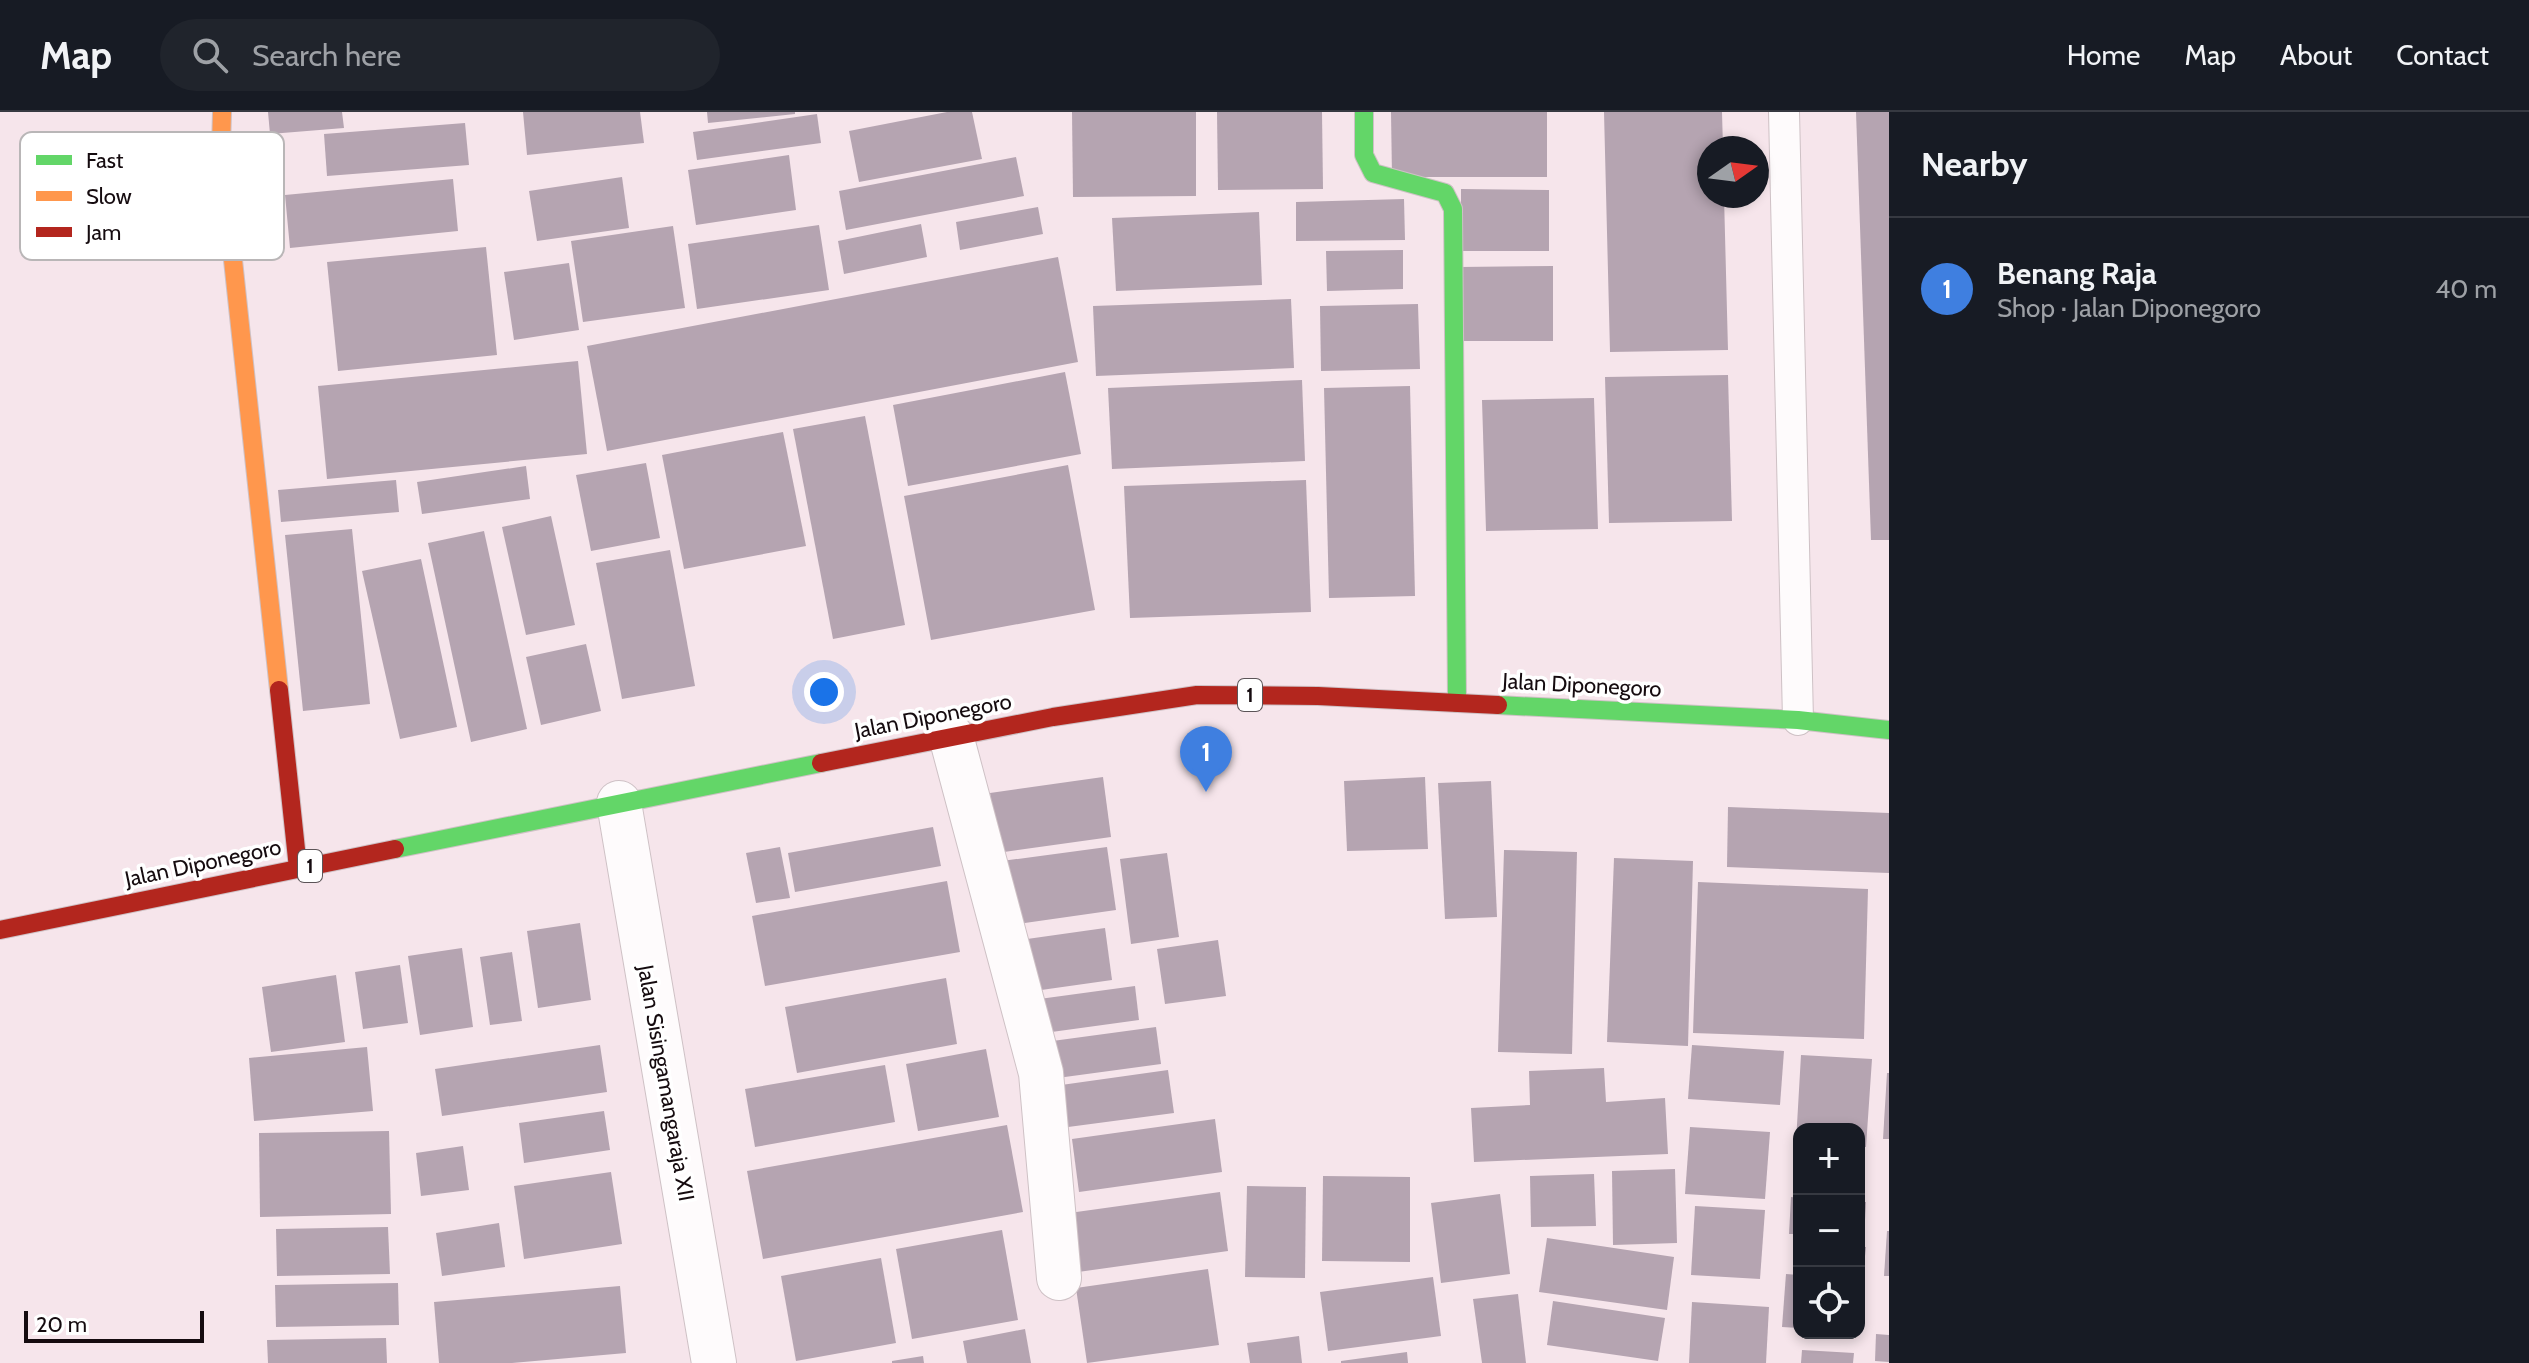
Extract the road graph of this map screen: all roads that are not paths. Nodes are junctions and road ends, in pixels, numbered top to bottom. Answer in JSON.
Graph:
{"nodes":[{"id":1,"x":222,"y":112,"type":"edge"},
{"id":2,"x":1364,"y":112,"type":"edge"},
{"id":3,"x":1784,"y":112,"type":"edge"},
{"id":4,"x":221,"y":132,"type":"edge"},
{"id":5,"x":233,"y":260,"type":"edge"},
{"id":6,"x":1457,"y":703,"type":"junction"},
{"id":7,"x":1798,"y":720,"type":"junction"},
{"id":8,"x":1889,"y":730,"type":"edge"},
{"id":9,"x":951,"y":736,"type":"junction"},
{"id":10,"x":619,"y":803,"type":"junction"},
{"id":11,"x":298,"y":868,"type":"junction"},
{"id":12,"x":0,"y":930,"type":"edge"},
{"id":13,"x":1059,"y":1278,"type":"dead end"},
{"id":14,"x":714,"y":1363,"type":"edge"}],
"edges":[{"from":1,"to":4,"type":"main road"},
{"from":2,"to":6,"type":"main road"},
{"from":3,"to":7,"type":"lane"},
{"from":5,"to":11,"type":"main road"},
{"from":6,"to":7,"type":"main road","name":"Jalan Diponegoro","number":"1"},
{"from":6,"to":9,"type":"main road","name":"Jalan Diponegoro","number":"1"},
{"from":7,"to":8,"type":"main road","name":"Jalan Diponegoro","number":"1"},
{"from":9,"to":10,"type":"main road","name":"Jalan Diponegoro","number":"1"},
{"from":9,"to":13,"type":"street"},
{"from":10,"to":11,"type":"main road","name":"Jalan Diponegoro","number":"1"},
{"from":10,"to":14,"type":"street","name":"Jalan Sisingamangaraja XII"},
{"from":11,"to":12,"type":"main road","name":"Jalan Diponegoro","number":"1"}]}
